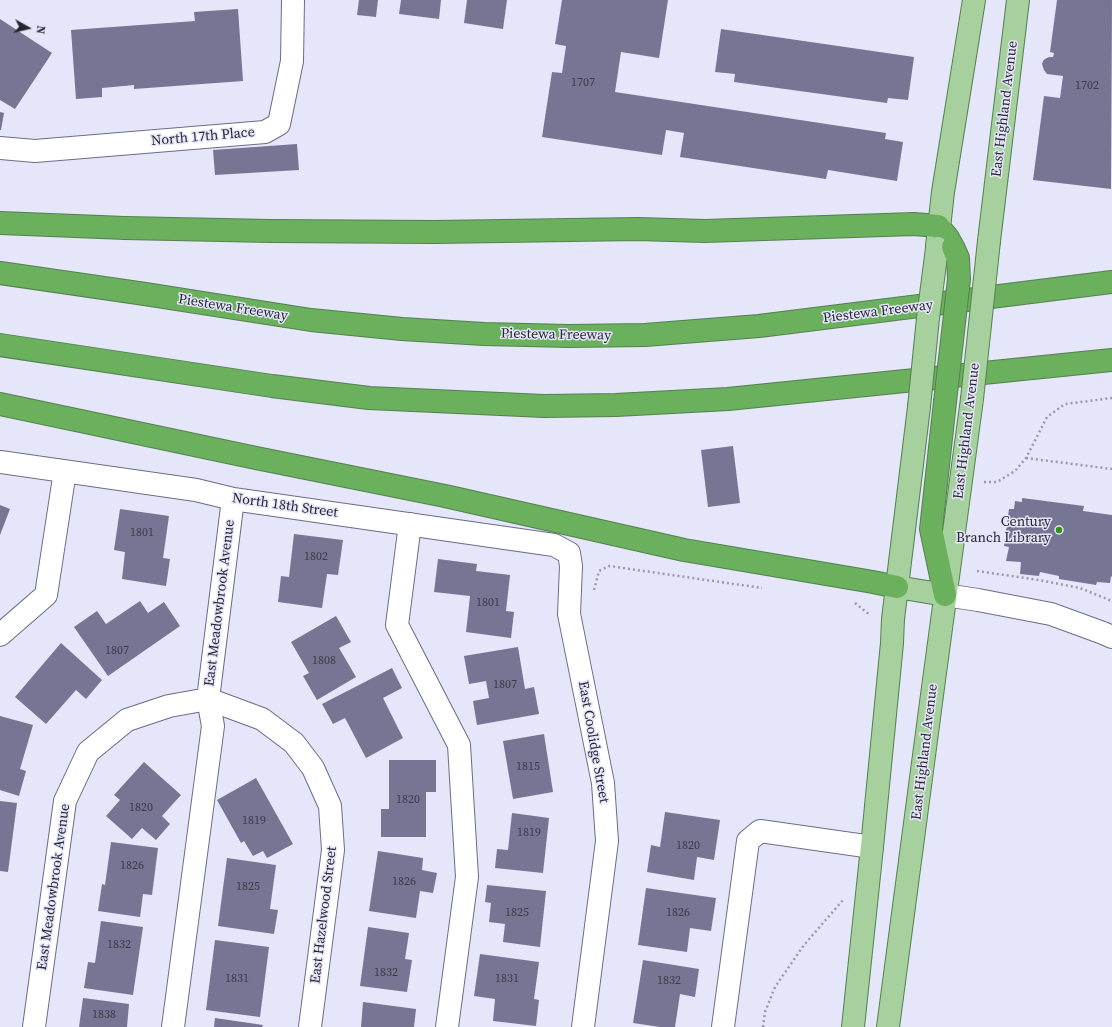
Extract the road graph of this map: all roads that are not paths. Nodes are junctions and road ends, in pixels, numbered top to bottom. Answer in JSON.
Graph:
{"nodes":[{"id":1,"x":293,"y":0,"type":"edge"},
{"id":2,"x":974,"y":0,"type":"edge"},
{"id":3,"x":1018,"y":0,"type":"edge"},
{"id":4,"x":0,"y":148,"type":"edge"},
{"id":5,"x":0,"y":224,"type":"edge"},
{"id":6,"x":938,"y":226,"type":"junction"},
{"id":7,"x":945,"y":248,"type":"junction"},
{"id":8,"x":0,"y":273,"type":"edge"},
{"id":9,"x":1112,"y":282,"type":"edge"},
{"id":10,"x":0,"y":345,"type":"edge"},
{"id":11,"x":1112,"y":360,"type":"edge"},
{"id":12,"x":0,"y":404,"type":"edge"},
{"id":13,"x":0,"y":462,"type":"edge"},
{"id":14,"x":65,"y":471,"type":"junction"},
{"id":15,"x":234,"y":499,"type":"junction"},
{"id":16,"x":410,"y":524,"type":"junction"},
{"id":17,"x":569,"y":553,"type":"joint"},
{"id":18,"x":897,"y":587,"type":"junction"},
{"id":19,"x":944,"y":595,"type":"junction"},
{"id":20,"x":0,"y":635,"type":"edge"},
{"id":21,"x":1112,"y":638,"type":"edge"},
{"id":22,"x":208,"y":699,"type":"junction"},
{"id":23,"x":872,"y":847,"type":"junction"},
{"id":24,"x":34,"y":1027,"type":"edge"},
{"id":25,"x":173,"y":1027,"type":"edge"},
{"id":26,"x":310,"y":1027,"type":"edge"},
{"id":27,"x":447,"y":1027,"type":"edge"},
{"id":28,"x":583,"y":1027,"type":"edge"},
{"id":29,"x":723,"y":1027,"type":"edge"},
{"id":30,"x":853,"y":1027,"type":"edge"},
{"id":31,"x":888,"y":1027,"type":"edge"}],
"edges":[{"from":1,"to":4,"type":"street","name":"North 17th Place"},
{"from":2,"to":6,"type":"main road"},
{"from":3,"to":19,"type":"main road","name":"East Highland Avenue","bridge":true},
{"from":5,"to":6,"type":"highway"},
{"from":6,"to":7,"type":"highway"},
{"from":7,"to":18,"type":"main road","bridge":true},
{"from":7,"to":19,"type":"highway","bridge":true},
{"from":8,"to":9,"type":"highway","name":"Piestewa Freeway"},
{"from":10,"to":11,"type":"highway"},
{"from":12,"to":18,"type":"highway"},
{"from":13,"to":14,"type":"street","name":"North 18th Street"},
{"from":14,"to":15,"type":"street","name":"North 18th Street"},
{"from":14,"to":20,"type":"street"},
{"from":15,"to":16,"type":"street","name":"North 18th Street"},
{"from":15,"to":22,"type":"street","name":"East Meadowbrook Avenue"},
{"from":16,"to":17,"type":"street","name":"North 18th Street"},
{"from":16,"to":27,"type":"street"},
{"from":17,"to":28,"type":"street","name":"East Coolidge Street"},
{"from":18,"to":19,"type":"main road"},
{"from":18,"to":23,"type":"main road"},
{"from":19,"to":21,"type":"street"},
{"from":19,"to":31,"type":"main road","name":"East Highland Avenue"},
{"from":22,"to":24,"type":"street","name":"East Meadowbrook Avenue"},
{"from":22,"to":25,"type":"street"},
{"from":22,"to":26,"type":"street","name":"East Hazelwood Street"},
{"from":23,"to":29,"type":"street"},
{"from":23,"to":30,"type":"main road"}]}
